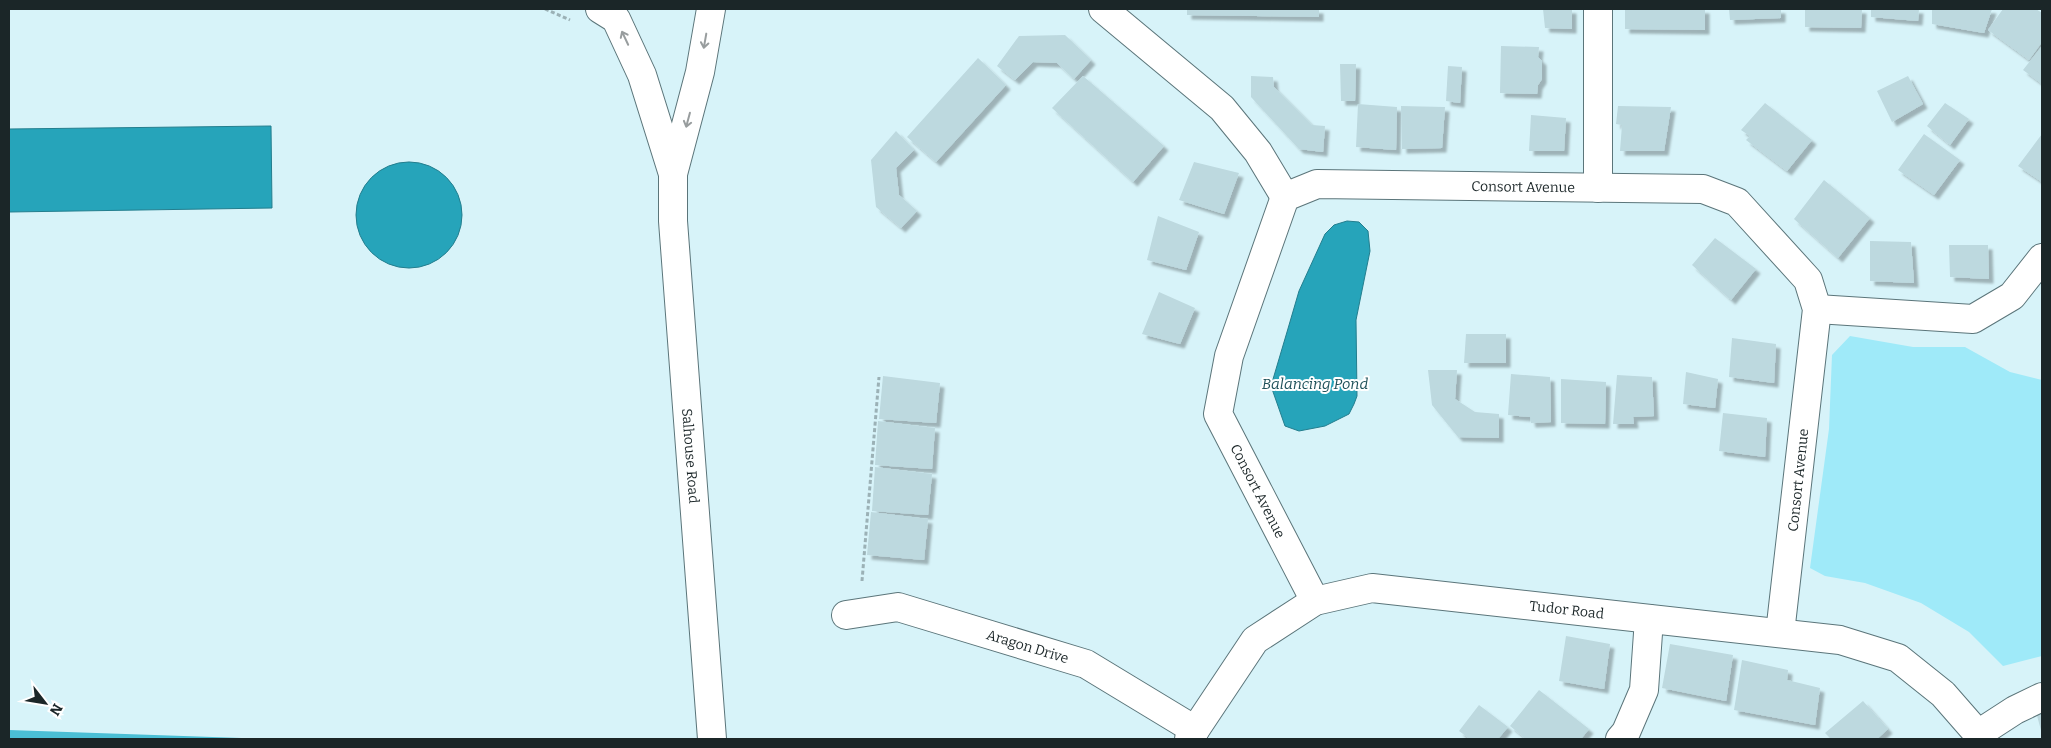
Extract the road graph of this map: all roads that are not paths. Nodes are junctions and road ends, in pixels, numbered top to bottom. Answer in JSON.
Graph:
{"nodes":[{"id":1,"x":600,"y":9,"type":"edge"},
{"id":2,"x":711,"y":9,"type":"edge"},
{"id":3,"x":1103,"y":9,"type":"edge"},
{"id":4,"x":1598,"y":9,"type":"edge"},
{"id":5,"x":674,"y":174,"type":"junction"},
{"id":6,"x":1598,"y":188,"type":"junction"},
{"id":7,"x":1285,"y":197,"type":"junction"},
{"id":8,"x":2042,"y":258,"type":"edge"},
{"id":9,"x":1817,"y":308,"type":"junction"},
{"id":10,"x":1315,"y":601,"type":"junction"},
{"id":11,"x":853,"y":614,"type":"road end"},
{"id":12,"x":1649,"y":619,"type":"junction"},
{"id":13,"x":1780,"y":633,"type":"junction"},
{"id":14,"x":2042,"y":697,"type":"edge"},
{"id":15,"x":1192,"y":734,"type":"edge"},
{"id":16,"x":1978,"y":737,"type":"edge"},
{"id":17,"x":712,"y":739,"type":"edge"},
{"id":18,"x":1620,"y":739,"type":"edge"}],
"edges":[{"from":5,"to":1,"type":"street","name":"Salhouse Road","one_way":true},
{"from":2,"to":5,"type":"street","name":"Salhouse Road","one_way":true},
{"from":3,"to":7,"type":"street"},
{"from":4,"to":6,"type":"street"},
{"from":5,"to":17,"type":"street","name":"Salhouse Road"},
{"from":6,"to":7,"type":"street","name":"Consort Avenue"},
{"from":6,"to":9,"type":"street","name":"Consort Avenue"},
{"from":7,"to":10,"type":"street","name":"Consort Avenue"},
{"from":8,"to":9,"type":"street"},
{"from":9,"to":13,"type":"street","name":"Consort Avenue"},
{"from":10,"to":12,"type":"street","name":"Tudor Road"},
{"from":10,"to":15,"type":"street","name":"Tudor Road"},
{"from":11,"to":15,"type":"street","name":"Aragon Drive"},
{"from":12,"to":13,"type":"street","name":"Tudor Road"},
{"from":12,"to":18,"type":"street"},
{"from":13,"to":16,"type":"street","name":"Tudor Road"},
{"from":14,"to":16,"type":"street","name":"Tudor Road"}]}
